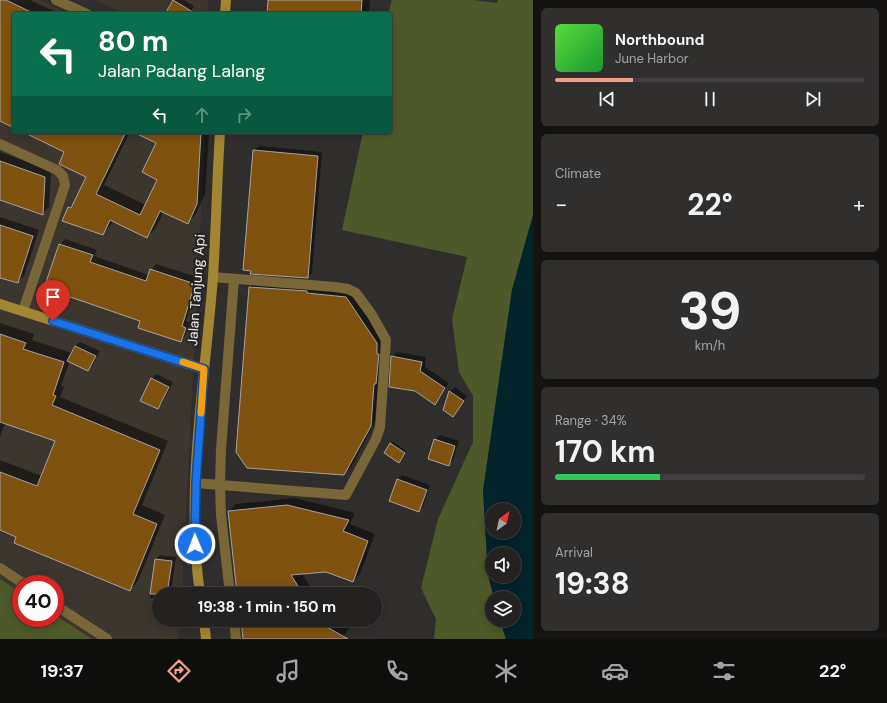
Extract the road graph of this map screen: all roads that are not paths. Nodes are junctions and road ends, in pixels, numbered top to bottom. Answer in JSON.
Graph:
{"nodes":[{"id":1,"x":56,"y":0,"type":"edge"},
{"id":2,"x":226,"y":0,"type":"edge"},
{"id":3,"x":83,"y":12,"type":"edge"},
{"id":4,"x":225,"y":12,"type":"edge"},
{"id":5,"x":220,"y":134,"type":"edge"},
{"id":6,"x":0,"y":144,"type":"edge"},
{"id":7,"x":213,"y":277,"type":"junction"},
{"id":8,"x":234,"y":278,"type":"junction"},
{"id":9,"x":0,"y":304,"type":"edge"},
{"id":10,"x":23,"y":311,"type":"junction"},
{"id":11,"x":204,"y":369,"type":"junction"},
{"id":12,"x":196,"y":483,"type":"junction"},
{"id":13,"x":220,"y":485,"type":"junction"},
{"id":14,"x":0,"y":568,"type":"edge"},
{"id":15,"x":12,"y":576,"type":"edge"},
{"id":16,"x":199,"y":587,"type":"edge"},
{"id":17,"x":229,"y":587,"type":"edge"},
{"id":18,"x":64,"y":611,"type":"edge"},
{"id":19,"x":205,"y":627,"type":"edge"},
{"id":20,"x":235,"y":627,"type":"edge"},
{"id":21,"x":107,"y":639,"type":"edge"},
{"id":22,"x":206,"y":639,"type":"edge"},
{"id":23,"x":236,"y":639,"type":"edge"}],
"edges":[{"from":1,"to":3,"type":"street"},
{"from":2,"to":4,"type":"street"},
{"from":5,"to":7,"type":"street","name":"Jalan Tanjung Api"},
{"from":6,"to":10,"type":"street"},
{"from":7,"to":8,"type":"street"},
{"from":7,"to":11,"type":"street","name":"Jalan Tanjung Api"},
{"from":8,"to":13,"type":"street"},
{"from":8,"to":13,"type":"street"},
{"from":9,"to":10,"type":"street"},
{"from":10,"to":11,"type":"street"},
{"from":11,"to":12,"type":"street","name":"Jalan Tanjung Api"},
{"from":12,"to":13,"type":"street"},
{"from":12,"to":16,"type":"street","name":"Jalan Tanjung Api"},
{"from":13,"to":17,"type":"street"},
{"from":14,"to":15,"type":"street"},
{"from":18,"to":21,"type":"street"},
{"from":19,"to":22,"type":"street"},
{"from":20,"to":23,"type":"street"}]}
